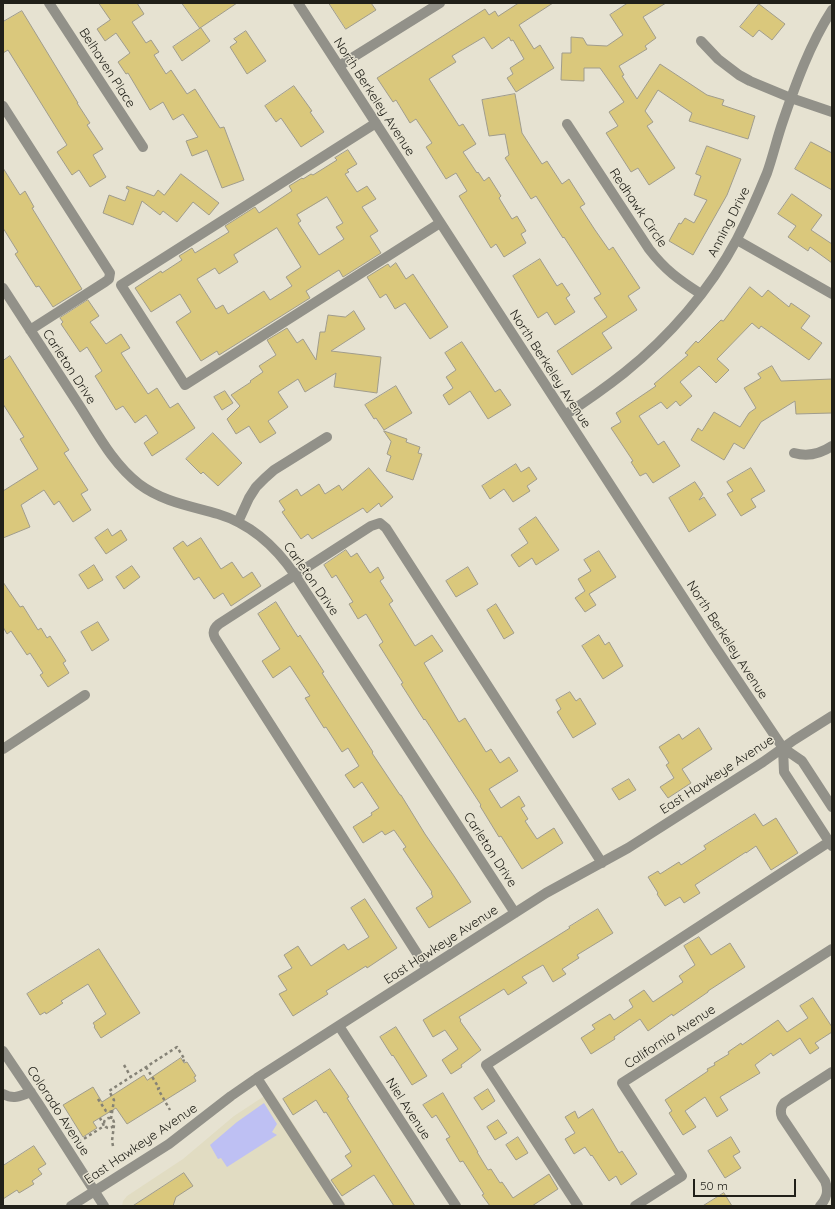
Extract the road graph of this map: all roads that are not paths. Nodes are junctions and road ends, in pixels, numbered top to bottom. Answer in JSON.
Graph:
{"nodes":[{"id":1,"x":49,"y":3,"type":"edge"},
{"id":2,"x":298,"y":3,"type":"edge"},
{"id":3,"x":440,"y":3,"type":"edge"},
{"id":4,"x":832,"y":10,"type":"edge"},
{"id":5,"x":701,"y":41,"type":"dead end"},
{"id":6,"x":339,"y":66,"type":"junction"},
{"id":7,"x":791,"y":98,"type":"junction"},
{"id":8,"x":3,"y":106,"type":"edge"},
{"id":9,"x":832,"y":112,"type":"edge"},
{"id":10,"x":376,"y":123,"type":"junction"},
{"id":11,"x":567,"y":124,"type":"dead end"},
{"id":12,"x":143,"y":147,"type":"dead end"},
{"id":13,"x":440,"y":223,"type":"junction"},
{"id":14,"x":737,"y":240,"type":"junction"},
{"id":15,"x":3,"y":288,"type":"edge"},
{"id":16,"x":701,"y":294,"type":"junction"},
{"id":17,"x":832,"y":294,"type":"edge"},
{"id":18,"x":30,"y":330,"type":"junction"},
{"id":19,"x":565,"y":415,"type":"junction"},
{"id":20,"x":327,"y":437,"type":"dead end"},
{"id":21,"x":832,"y":446,"type":"edge"},
{"id":22,"x":794,"y":453,"type":"dead end"},
{"id":23,"x":238,"y":522,"type":"junction"},
{"id":24,"x":295,"y":575,"type":"junction"},
{"id":25,"x":85,"y":695,"type":"dead end"},
{"id":26,"x":832,"y":716,"type":"edge"},
{"id":27,"x":783,"y":748,"type":"junction"},
{"id":28,"x":3,"y":749,"type":"edge"},
{"id":29,"x":832,"y":807,"type":"edge"},
{"id":30,"x":831,"y":843,"type":"edge"},
{"id":31,"x":602,"y":863,"type":"junction"},
{"id":32,"x":515,"y":913,"type":"junction"},
{"id":33,"x":832,"y":949,"type":"edge"},
{"id":34,"x":427,"y":969,"type":"junction"},
{"id":35,"x":340,"y":1026,"type":"junction"},
{"id":36,"x":3,"y":1051,"type":"edge"},
{"id":37,"x":7,"y":1066,"type":"edge"},
{"id":38,"x":832,"y":1072,"type":"edge"},
{"id":39,"x":257,"y":1078,"type":"junction"},
{"id":40,"x":31,"y":1092,"type":"junction"},
{"id":41,"x":3,"y":1094,"type":"edge"},
{"id":42,"x":95,"y":1191,"type":"junction"},
{"id":43,"x":71,"y":1206,"type":"edge"},
{"id":44,"x":104,"y":1206,"type":"edge"},
{"id":45,"x":340,"y":1206,"type":"edge"},
{"id":46,"x":456,"y":1206,"type":"edge"},
{"id":47,"x":578,"y":1206,"type":"edge"},
{"id":48,"x":635,"y":1206,"type":"edge"},
{"id":49,"x":820,"y":1206,"type":"edge"}],
"edges":[{"from":1,"to":12,"type":"street","name":"Belhaven Place"},
{"from":2,"to":6,"type":"street","name":"North Berkeley Avenue"},
{"from":3,"to":6,"type":"street"},
{"from":4,"to":7,"type":"street","name":"Anning Drive"},
{"from":5,"to":7,"type":"street"},
{"from":6,"to":10,"type":"street","name":"North Berkeley Avenue"},
{"from":7,"to":9,"type":"street"},
{"from":7,"to":14,"type":"street","name":"Anning Drive"},
{"from":8,"to":18,"type":"street"},
{"from":10,"to":13,"type":"street","name":"North Berkeley Avenue"},
{"from":10,"to":13,"type":"street"},
{"from":11,"to":16,"type":"street","name":"Redhawk Circle"},
{"from":13,"to":19,"type":"street","name":"North Berkeley Avenue"},
{"from":14,"to":16,"type":"street","name":"Anning Drive"},
{"from":14,"to":17,"type":"street"},
{"from":15,"to":18,"type":"street","name":"Carleton Drive"},
{"from":16,"to":19,"type":"street","name":"Anning Drive"},
{"from":18,"to":23,"type":"street","name":"Carleton Drive"},
{"from":19,"to":27,"type":"street","name":"North Berkeley Avenue"},
{"from":20,"to":23,"type":"street"},
{"from":21,"to":22,"type":"street"},
{"from":23,"to":24,"type":"street","name":"Carleton Drive"},
{"from":24,"to":31,"type":"street"},
{"from":24,"to":32,"type":"street","name":"Carleton Drive"},
{"from":24,"to":34,"type":"street"},
{"from":25,"to":28,"type":"street"},
{"from":26,"to":27,"type":"street","name":"East Hawkeye Avenue"},
{"from":27,"to":29,"type":"street","name":"North Berkeley Avenue"},
{"from":27,"to":30,"type":"street"},
{"from":27,"to":31,"type":"street","name":"East Hawkeye Avenue"},
{"from":30,"to":47,"type":"street"},
{"from":31,"to":32,"type":"street","name":"East Hawkeye Avenue"},
{"from":32,"to":34,"type":"street","name":"East Hawkeye Avenue"},
{"from":33,"to":48,"type":"street","name":"California Avenue"},
{"from":34,"to":35,"type":"street","name":"East Hawkeye Avenue"},
{"from":35,"to":39,"type":"street","name":"East Hawkeye Avenue"},
{"from":35,"to":46,"type":"street","name":"Niel Avenue"},
{"from":36,"to":37,"type":"street","name":"Colorado Avenue"},
{"from":37,"to":40,"type":"street","name":"Colorado Avenue"},
{"from":38,"to":49,"type":"street"},
{"from":39,"to":42,"type":"street","name":"East Hawkeye Avenue"},
{"from":39,"to":45,"type":"street"},
{"from":40,"to":41,"type":"street"},
{"from":40,"to":42,"type":"street","name":"Colorado Avenue"},
{"from":42,"to":43,"type":"street","name":"East Hawkeye Avenue"},
{"from":42,"to":44,"type":"street","name":"Colorado Avenue"}]}
